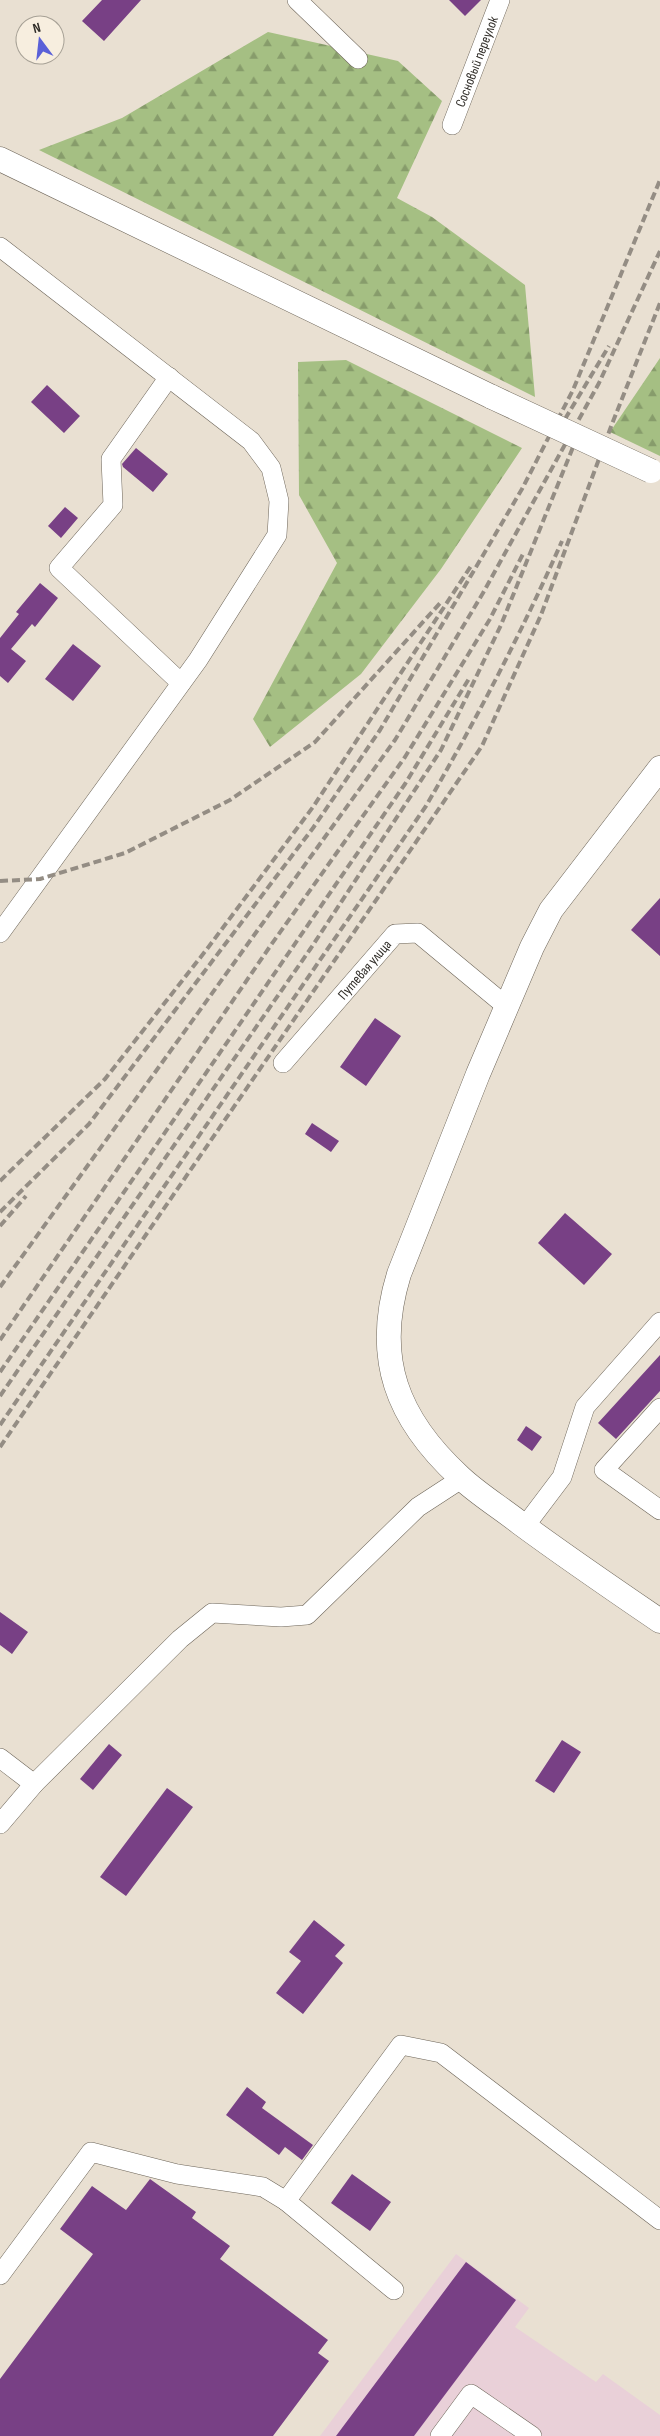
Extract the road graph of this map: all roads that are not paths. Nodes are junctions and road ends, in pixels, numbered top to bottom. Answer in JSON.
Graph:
{"nodes":[{"id":1,"x":297,"y":0,"type":"edge"},
{"id":2,"x":500,"y":0,"type":"edge"},
{"id":3,"x":358,"y":59,"type":"dead end"},
{"id":4,"x":452,"y":125,"type":"dead end"},
{"id":5,"x":0,"y":159,"type":"edge"},
{"id":6,"x":0,"y":247,"type":"edge"},
{"id":7,"x":169,"y":377,"type":"junction"},
{"id":8,"x":655,"y":475,"type":"edge"},
{"id":9,"x":182,"y":683,"type":"junction"},
{"id":10,"x":660,"y":768,"type":"edge"},
{"id":11,"x":0,"y":933,"type":"edge"},
{"id":12,"x":506,"y":1006,"type":"junction"},
{"id":13,"x":283,"y":1064,"type":"dead end"},
{"id":14,"x":660,"y":1322,"type":"edge"},
{"id":15,"x":660,"y":1408,"type":"edge"},
{"id":16,"x":461,"y":1478,"type":"junction"},
{"id":17,"x":660,"y":1510,"type":"edge"},
{"id":18,"x":525,"y":1526,"type":"junction"},
{"id":19,"x":660,"y":1621,"type":"edge"},
{"id":20,"x":0,"y":1758,"type":"edge"},
{"id":21,"x":34,"y":1784,"type":"junction"},
{"id":22,"x":0,"y":1824,"type":"edge"},
{"id":23,"x":286,"y":2201,"type":"junction"},
{"id":24,"x":660,"y":2220,"type":"edge"},
{"id":25,"x":0,"y":2275,"type":"edge"},
{"id":26,"x":394,"y":2290,"type":"dead end"},
{"id":27,"x":440,"y":2436,"type":"edge"},
{"id":28,"x":532,"y":2436,"type":"edge"}],
"edges":[{"from":1,"to":3,"type":"street"},
{"from":2,"to":4,"type":"street","name":"Сосновый переулок"},
{"from":5,"to":8,"type":"main road","bridge":true},
{"from":6,"to":7,"type":"street"},
{"from":7,"to":9,"type":"street"},
{"from":7,"to":9,"type":"street"},
{"from":9,"to":11,"type":"street"},
{"from":10,"to":12,"type":"main road"},
{"from":12,"to":13,"type":"street","name":"Путевая улица"},
{"from":12,"to":16,"type":"main road"},
{"from":14,"to":18,"type":"street"},
{"from":15,"to":17,"type":"street"},
{"from":16,"to":18,"type":"main road"},
{"from":16,"to":21,"type":"street"},
{"from":18,"to":19,"type":"main road"},
{"from":20,"to":21,"type":"street"},
{"from":21,"to":22,"type":"street"},
{"from":23,"to":24,"type":"street"},
{"from":23,"to":25,"type":"street"},
{"from":23,"to":26,"type":"street"},
{"from":27,"to":28,"type":"street"}]}
